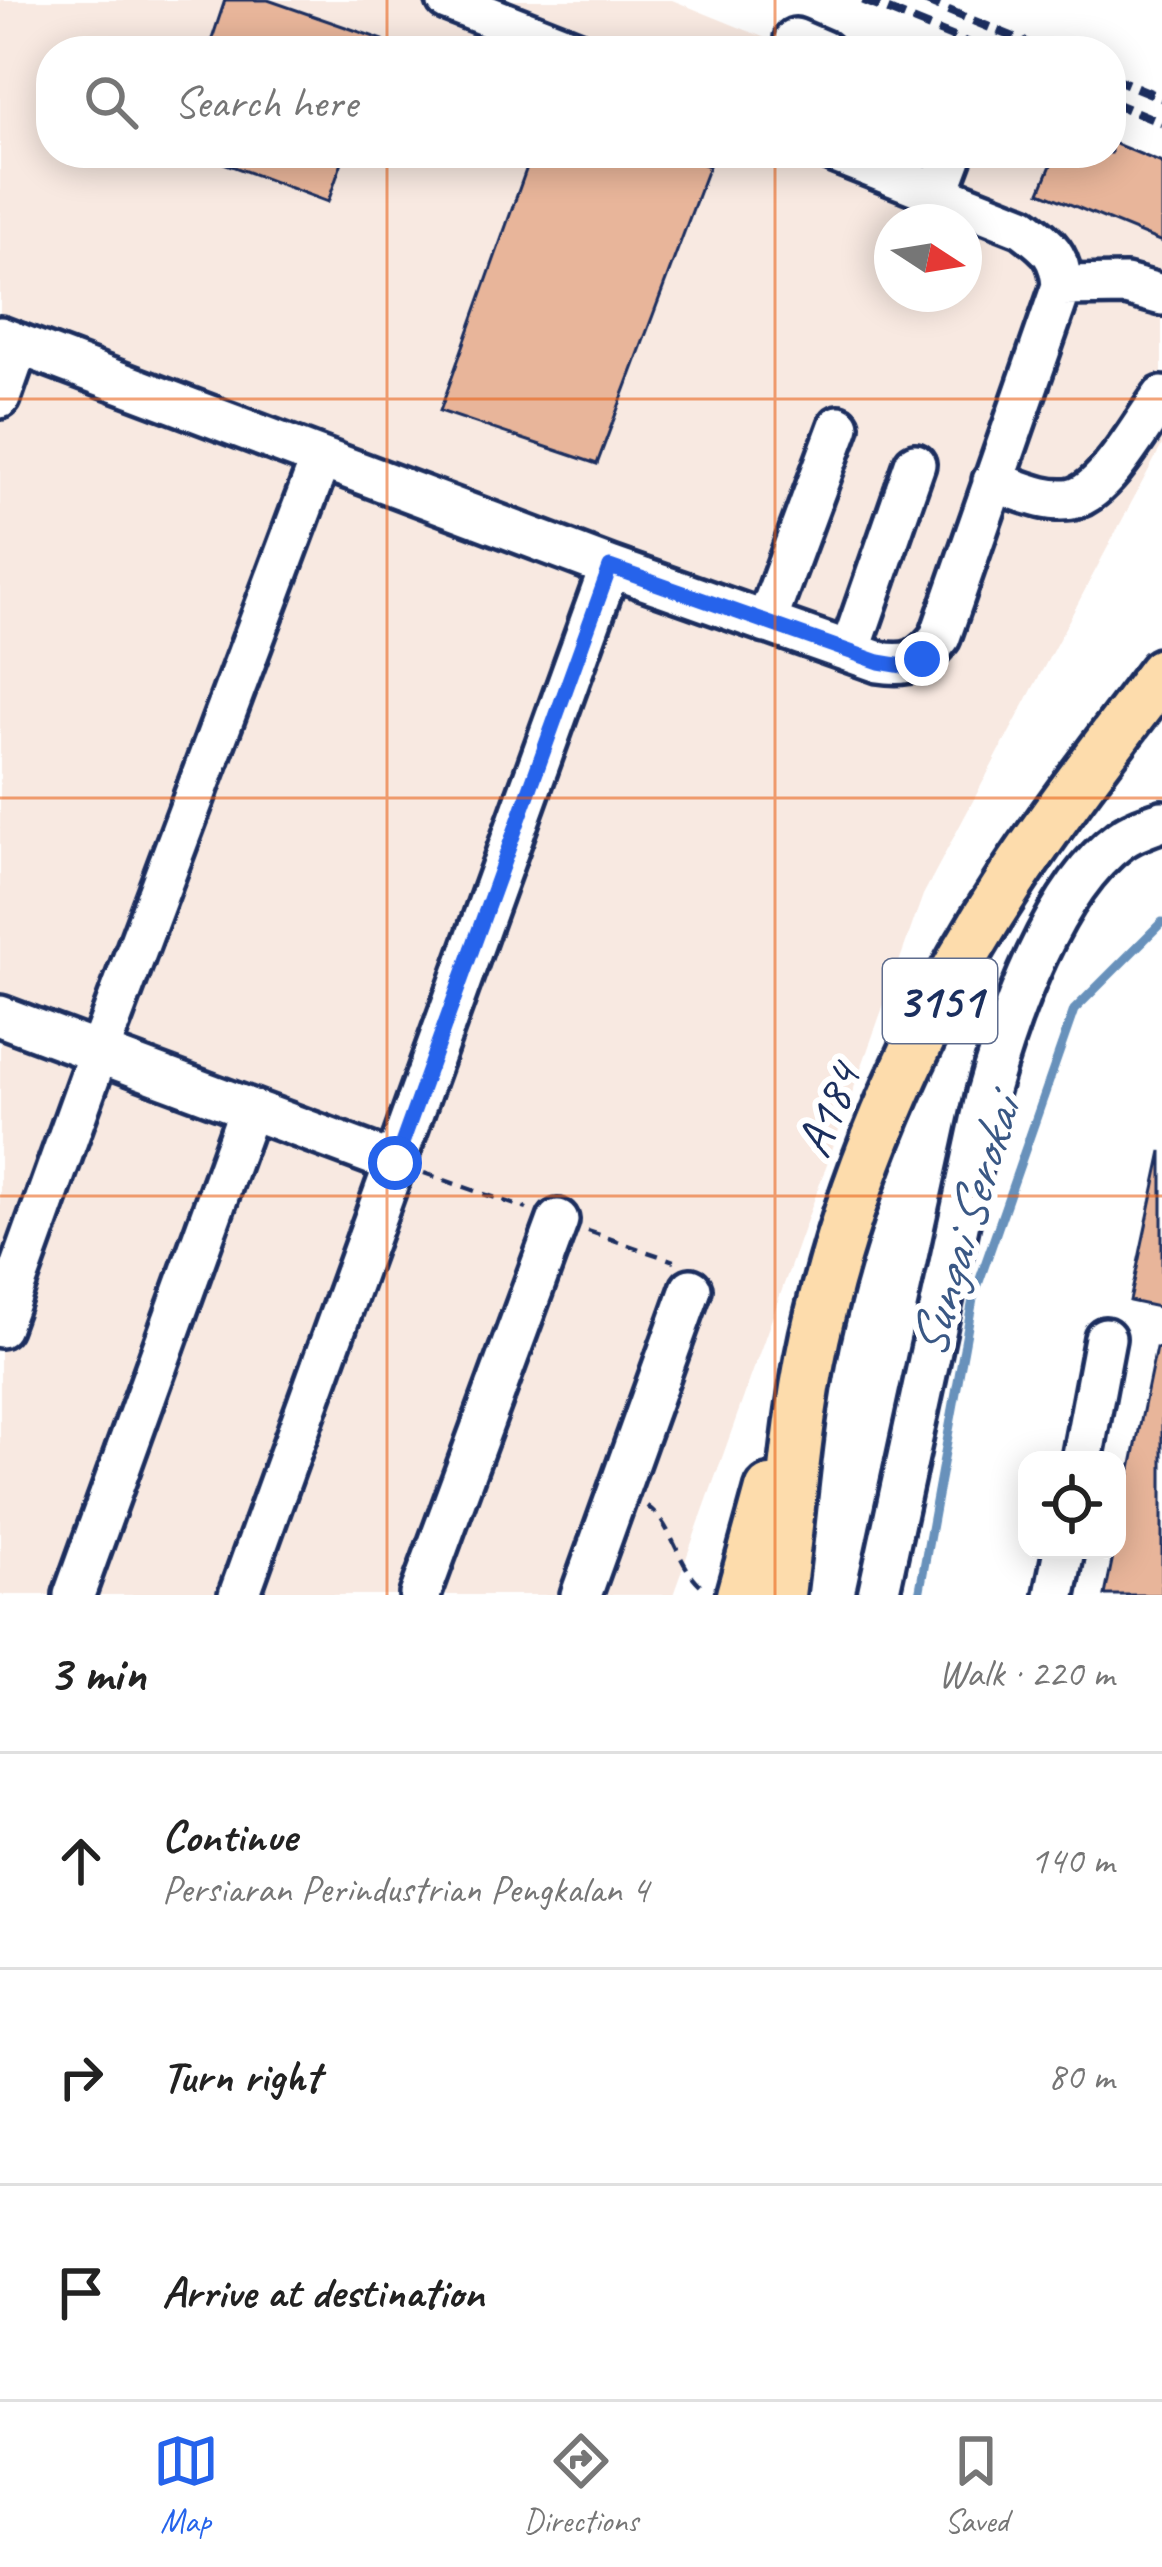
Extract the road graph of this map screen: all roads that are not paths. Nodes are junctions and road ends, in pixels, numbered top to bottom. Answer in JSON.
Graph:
{"nodes":[{"id":1,"x":447,"y":0,"type":"edge"},
{"id":2,"x":538,"y":36,"type":"edge"},
{"id":3,"x":874,"y":168,"type":"edge"},
{"id":4,"x":947,"y":168,"type":"edge"},
{"id":5,"x":938,"y":193,"type":"junction"},
{"id":6,"x":1062,"y":286,"type":"junction"},
{"id":7,"x":1162,"y":296,"type":"edge"},
{"id":8,"x":10,"y":340,"type":"edge"},
{"id":9,"x":1162,"y":397,"type":"edge"},
{"id":10,"x":0,"y":398,"type":"edge"},
{"id":11,"x":839,"y":427,"type":"dead end"},
{"id":12,"x":321,"y":458,"type":"junction"},
{"id":13,"x":915,"y":464,"type":"dead end"},
{"id":14,"x":993,"y":481,"type":"junction"},
{"id":15,"x":610,"y":567,"type":"junction"},
{"id":16,"x":766,"y":623,"type":"junction"},
{"id":17,"x":850,"y":651,"type":"junction"},
{"id":18,"x":1162,"y":673,"type":"edge"},
{"id":19,"x":1162,"y":821,"type":"edge"},
{"id":20,"x":0,"y":1016,"type":"edge"},
{"id":21,"x":98,"y":1054,"type":"junction"},
{"id":22,"x":249,"y":1109,"type":"junction"},
{"id":23,"x":395,"y":1163,"type":"junction"},
{"id":24,"x":558,"y":1220,"type":"dead end"},
{"id":25,"x":691,"y":1289,"type":"dead end"},
{"id":26,"x":0,"y":1327,"type":"edge"},
{"id":27,"x":1106,"y":1338,"type":"dead end"},
{"id":28,"x":808,"y":1372,"type":"junction"},
{"id":29,"x":1084,"y":1451,"type":"edge"},
{"id":30,"x":1062,"y":1559,"type":"edge"},
{"id":31,"x":74,"y":1595,"type":"edge"},
{"id":32,"x":239,"y":1595,"type":"edge"},
{"id":33,"x":420,"y":1595,"type":"edge"},
{"id":34,"x":581,"y":1595,"type":"edge"},
{"id":35,"x":741,"y":1595,"type":"edge"},
{"id":36,"x":780,"y":1595,"type":"edge"},
{"id":37,"x":878,"y":1595,"type":"edge"},
{"id":38,"x":1055,"y":1595,"type":"edge"}],
"edges":[{"from":1,"to":2,"type":"street"},
{"from":3,"to":5,"type":"street"},
{"from":4,"to":5,"type":"street"},
{"from":5,"to":6,"type":"street"},
{"from":6,"to":7,"type":"street"},
{"from":6,"to":14,"type":"street"},
{"from":8,"to":10,"type":"street"},
{"from":8,"to":12,"type":"street"},
{"from":9,"to":14,"type":"street"},
{"from":11,"to":16,"type":"street"},
{"from":12,"to":15,"type":"street"},
{"from":12,"to":21,"type":"street"},
{"from":13,"to":17,"type":"street"},
{"from":14,"to":17,"type":"street"},
{"from":15,"to":16,"type":"street"},
{"from":15,"to":23,"type":"street"},
{"from":16,"to":17,"type":"street"},
{"from":18,"to":28,"type":"main road","name":"A184","number":"3151"},
{"from":19,"to":37,"type":"street"},
{"from":20,"to":21,"type":"street"},
{"from":21,"to":22,"type":"street"},
{"from":21,"to":26,"type":"street"},
{"from":22,"to":23,"type":"street"},
{"from":22,"to":31,"type":"street"},
{"from":23,"to":32,"type":"street"},
{"from":24,"to":33,"type":"street"},
{"from":25,"to":34,"type":"street"},
{"from":27,"to":29,"type":"street"},
{"from":28,"to":35,"type":"main road","number":"3151"},
{"from":28,"to":36,"type":"main road","number":"3151"},
{"from":30,"to":38,"type":"street"}]}
